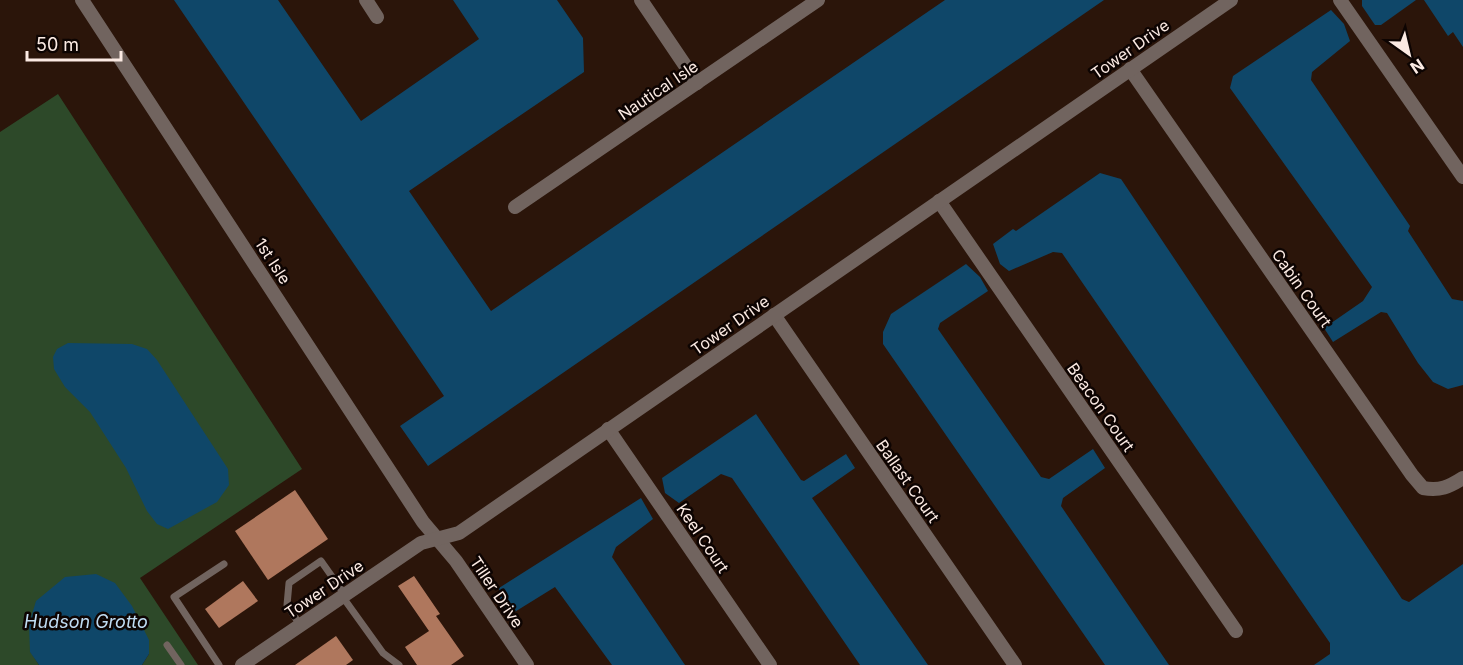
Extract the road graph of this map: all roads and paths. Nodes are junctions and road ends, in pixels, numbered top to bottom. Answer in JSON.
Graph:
{"nodes":[{"id":1,"x":82,"y":0,"type":"edge"},
{"id":2,"x":366,"y":0,"type":"edge"},
{"id":3,"x":641,"y":0,"type":"edge"},
{"id":4,"x":818,"y":0,"type":"edge"},
{"id":5,"x":1231,"y":0,"type":"edge"},
{"id":6,"x":1340,"y":0,"type":"edge"},
{"id":7,"x":377,"y":17,"type":"dead end"},
{"id":8,"x":1130,"y":69,"type":"junction"},
{"id":9,"x":697,"y":83,"type":"junction"},
{"id":10,"x":1463,"y":177,"type":"edge"},
{"id":11,"x":939,"y":201,"type":"junction"},
{"id":12,"x":515,"y":207,"type":"dead end"},
{"id":13,"x":774,"y":315,"type":"junction"},
{"id":14,"x":608,"y":429,"type":"junction"},
{"id":15,"x":1463,"y":478,"type":"edge"},
{"id":16,"x":437,"y":538,"type":"junction"},
{"id":17,"x":224,"y":564,"type":"dead end"},
{"id":18,"x":344,"y":596,"type":"junction"},
{"id":19,"x":300,"y":625,"type":"junction"},
{"id":20,"x":1236,"y":631,"type":"dead end"},
{"id":21,"x":167,"y":645,"type":"dead end"},
{"id":22,"x":181,"y":665,"type":"edge"},
{"id":23,"x":219,"y":665,"type":"edge"},
{"id":24,"x":242,"y":665,"type":"edge"},
{"id":25,"x":399,"y":665,"type":"edge"},
{"id":26,"x":527,"y":665,"type":"edge"},
{"id":27,"x":770,"y":665,"type":"edge"},
{"id":28,"x":1015,"y":665,"type":"edge"}],
"edges":[{"from":1,"to":16,"type":"street","name":"1st Isle"},
{"from":2,"to":7,"type":"street"},
{"from":3,"to":9,"type":"street"},
{"from":4,"to":9,"type":"street","name":"Nautical Isle"},
{"from":5,"to":8,"type":"street","name":"Tower Drive"},
{"from":6,"to":10,"type":"street"},
{"from":8,"to":11,"type":"street","name":"Tower Drive"},
{"from":8,"to":15,"type":"street","name":"Cabin Court"},
{"from":9,"to":12,"type":"street","name":"Nautical Isle"},
{"from":11,"to":13,"type":"street","name":"Tower Drive"},
{"from":11,"to":20,"type":"street","name":"Beacon Court"},
{"from":13,"to":14,"type":"street","name":"Tower Drive"},
{"from":13,"to":28,"type":"street","name":"Ballast Court"},
{"from":14,"to":16,"type":"street","name":"Tower Drive"},
{"from":14,"to":27,"type":"street","name":"Keel Court"},
{"from":16,"to":18,"type":"street","name":"Tower Drive"},
{"from":16,"to":26,"type":"street","name":"Tiller Drive"},
{"from":17,"to":23,"type":"lane"},
{"from":18,"to":19,"type":"street","name":"Tower Drive"},
{"from":18,"to":19,"type":"lane"},
{"from":18,"to":25,"type":"lane"},
{"from":19,"to":24,"type":"street","name":"Tower Drive"},
{"from":21,"to":22,"type":"lane"}]}
